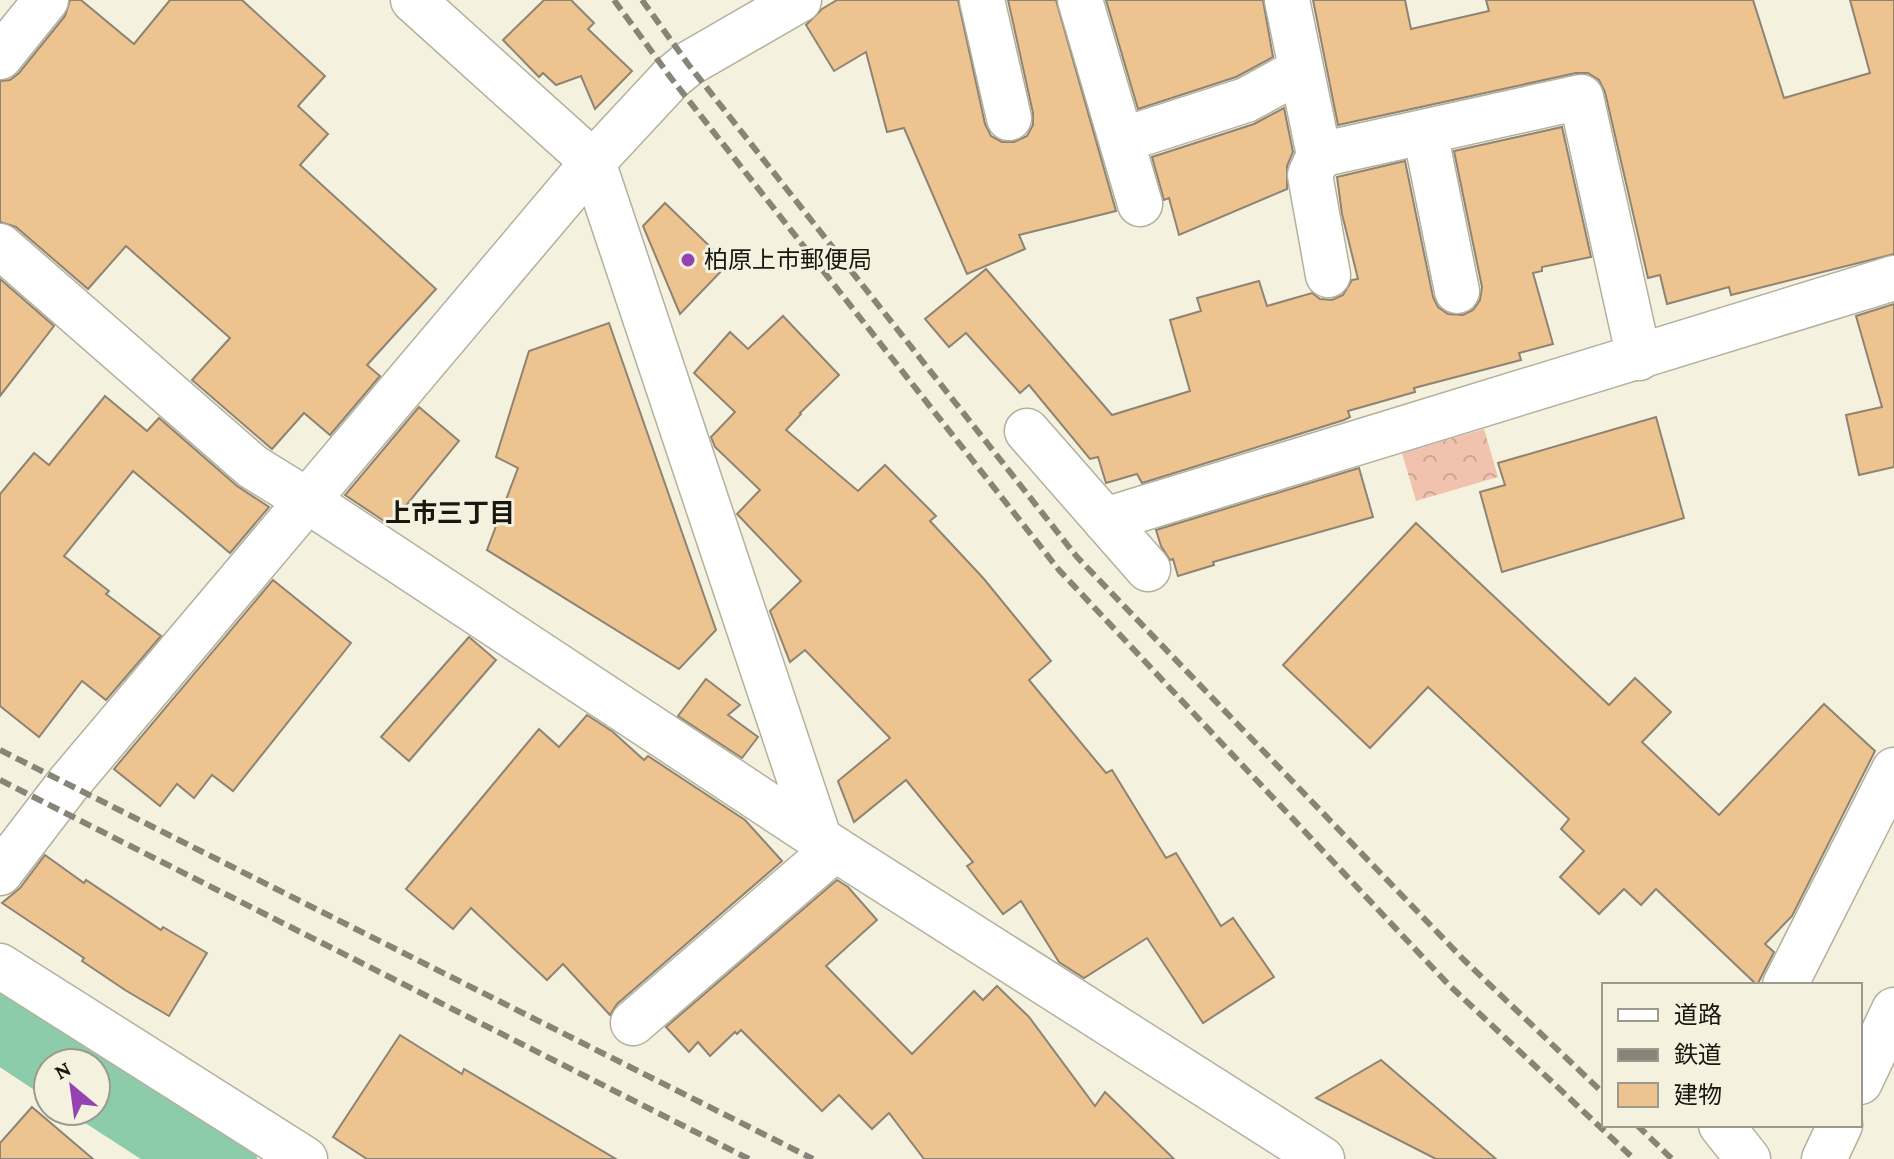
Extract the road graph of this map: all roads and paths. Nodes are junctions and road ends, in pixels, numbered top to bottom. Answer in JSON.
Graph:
{"nodes":[{"id":1,"x":46,"y":0,"type":"edge"},
{"id":2,"x":413,"y":0,"type":"edge"},
{"id":3,"x":799,"y":0,"type":"edge"},
{"id":4,"x":982,"y":0,"type":"edge"},
{"id":5,"x":1080,"y":0,"type":"edge"},
{"id":6,"x":1287,"y":0,"type":"edge"},
{"id":7,"x":0,"y":57,"type":"edge"},
{"id":8,"x":1301,"y":70,"type":"junction"},
{"id":9,"x":1009,"y":118,"type":"dead end"},
{"id":10,"x":1425,"y":132,"type":"junction"},
{"id":11,"x":1122,"y":140,"type":"junction"},
{"id":12,"x":1319,"y":155,"type":"junction"},
{"id":13,"x":593,"y":162,"type":"junction"},
{"id":14,"x":1140,"y":204,"type":"dead end"},
{"id":15,"x":0,"y":246,"type":"edge"},
{"id":16,"x":1328,"y":275,"type":"dead end"},
{"id":17,"x":1894,"y":278,"type":"edge"},
{"id":18,"x":1457,"y":291,"type":"dead end"},
{"id":19,"x":1639,"y":358,"type":"junction"},
{"id":20,"x":1027,"y":431,"type":"dead end"},
{"id":21,"x":308,"y":501,"type":"junction"},
{"id":22,"x":1105,"y":520,"type":"junction"},
{"id":23,"x":1148,"y":569,"type":"dead end"},
{"id":24,"x":1894,"y":770,"type":"edge"},
{"id":25,"x":827,"y":844,"type":"junction"},
{"id":26,"x":0,"y":873,"type":"edge"},
{"id":27,"x":0,"y":966,"type":"edge"},
{"id":28,"x":1786,"y":983,"type":"edge"},
{"id":29,"x":1894,"y":1010,"type":"edge"},
{"id":30,"x":633,"y":1023,"type":"dead end"},
{"id":31,"x":1862,"y":1078,"type":"edge"},
{"id":32,"x":1723,"y":1127,"type":"edge"},
{"id":33,"x":1839,"y":1127,"type":"edge"},
{"id":34,"x":305,"y":1159,"type":"edge"},
{"id":35,"x":1322,"y":1159,"type":"edge"},
{"id":36,"x":1748,"y":1159,"type":"edge"},
{"id":37,"x":1824,"y":1159,"type":"edge"}],
"edges":[{"from":1,"to":7,"type":"main road"},
{"from":2,"to":13,"type":"main road"},
{"from":3,"to":13,"type":"main road"},
{"from":4,"to":9,"type":"main road"},
{"from":5,"to":11,"type":"main road"},
{"from":6,"to":8,"type":"main road"},
{"from":8,"to":11,"type":"main road"},
{"from":8,"to":12,"type":"main road"},
{"from":10,"to":12,"type":"main road"},
{"from":10,"to":18,"type":"main road"},
{"from":10,"to":19,"type":"main road"},
{"from":11,"to":14,"type":"main road"},
{"from":12,"to":16,"type":"main road"},
{"from":13,"to":21,"type":"main road"},
{"from":13,"to":25,"type":"main road"},
{"from":15,"to":21,"type":"main road"},
{"from":17,"to":19,"type":"main road"},
{"from":19,"to":22,"type":"main road"},
{"from":20,"to":22,"type":"main road"},
{"from":21,"to":25,"type":"main road"},
{"from":21,"to":26,"type":"main road"},
{"from":22,"to":23,"type":"main road"},
{"from":24,"to":28,"type":"main road"},
{"from":25,"to":30,"type":"main road"},
{"from":25,"to":35,"type":"main road"},
{"from":27,"to":34,"type":"main road"},
{"from":29,"to":31,"type":"main road"},
{"from":32,"to":36,"type":"main road"},
{"from":33,"to":37,"type":"main road"}]}
